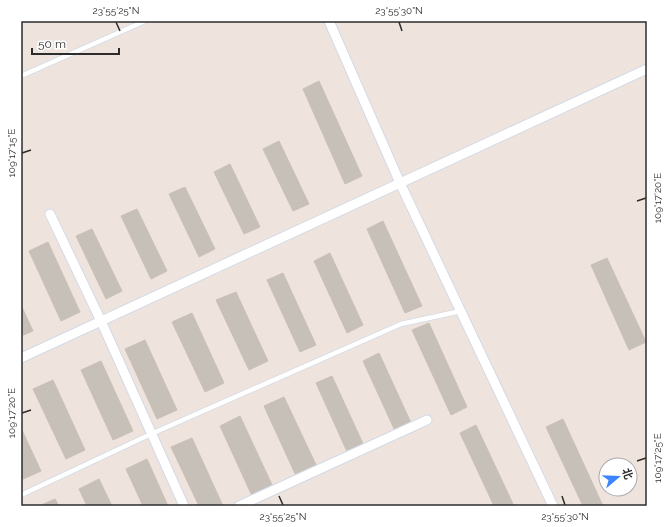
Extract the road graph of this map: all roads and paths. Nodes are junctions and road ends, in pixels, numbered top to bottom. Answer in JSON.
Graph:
{"nodes":[{"id":1,"x":145,"y":21,"type":"edge"},
{"id":2,"x":329,"y":21,"type":"edge"},
{"id":3,"x":647,"y":69,"type":"edge"},
{"id":4,"x":21,"y":76,"type":"edge"},
{"id":5,"x":400,"y":183,"type":"junction"},
{"id":6,"x":50,"y":214,"type":"dead end"},
{"id":7,"x":461,"y":311,"type":"junction"},
{"id":8,"x":101,"y":321,"type":"junction"},
{"id":9,"x":21,"y":358,"type":"edge"},
{"id":10,"x":427,"y":420,"type":"dead end"},
{"id":11,"x":152,"y":434,"type":"junction"},
{"id":12,"x":21,"y":494,"type":"edge"},
{"id":13,"x":184,"y":506,"type":"edge"},
{"id":14,"x":239,"y":506,"type":"edge"},
{"id":15,"x":553,"y":506,"type":"edge"}],
"edges":[{"from":1,"to":4,"type":"lane"},
{"from":2,"to":5,"type":"street"},
{"from":3,"to":5,"type":"street"},
{"from":5,"to":7,"type":"street"},
{"from":5,"to":8,"type":"street"},
{"from":6,"to":8,"type":"street"},
{"from":7,"to":11,"type":"lane"},
{"from":7,"to":15,"type":"street"},
{"from":8,"to":9,"type":"street"},
{"from":8,"to":11,"type":"street"},
{"from":10,"to":14,"type":"street"},
{"from":11,"to":12,"type":"lane"},
{"from":11,"to":13,"type":"street"}]}
